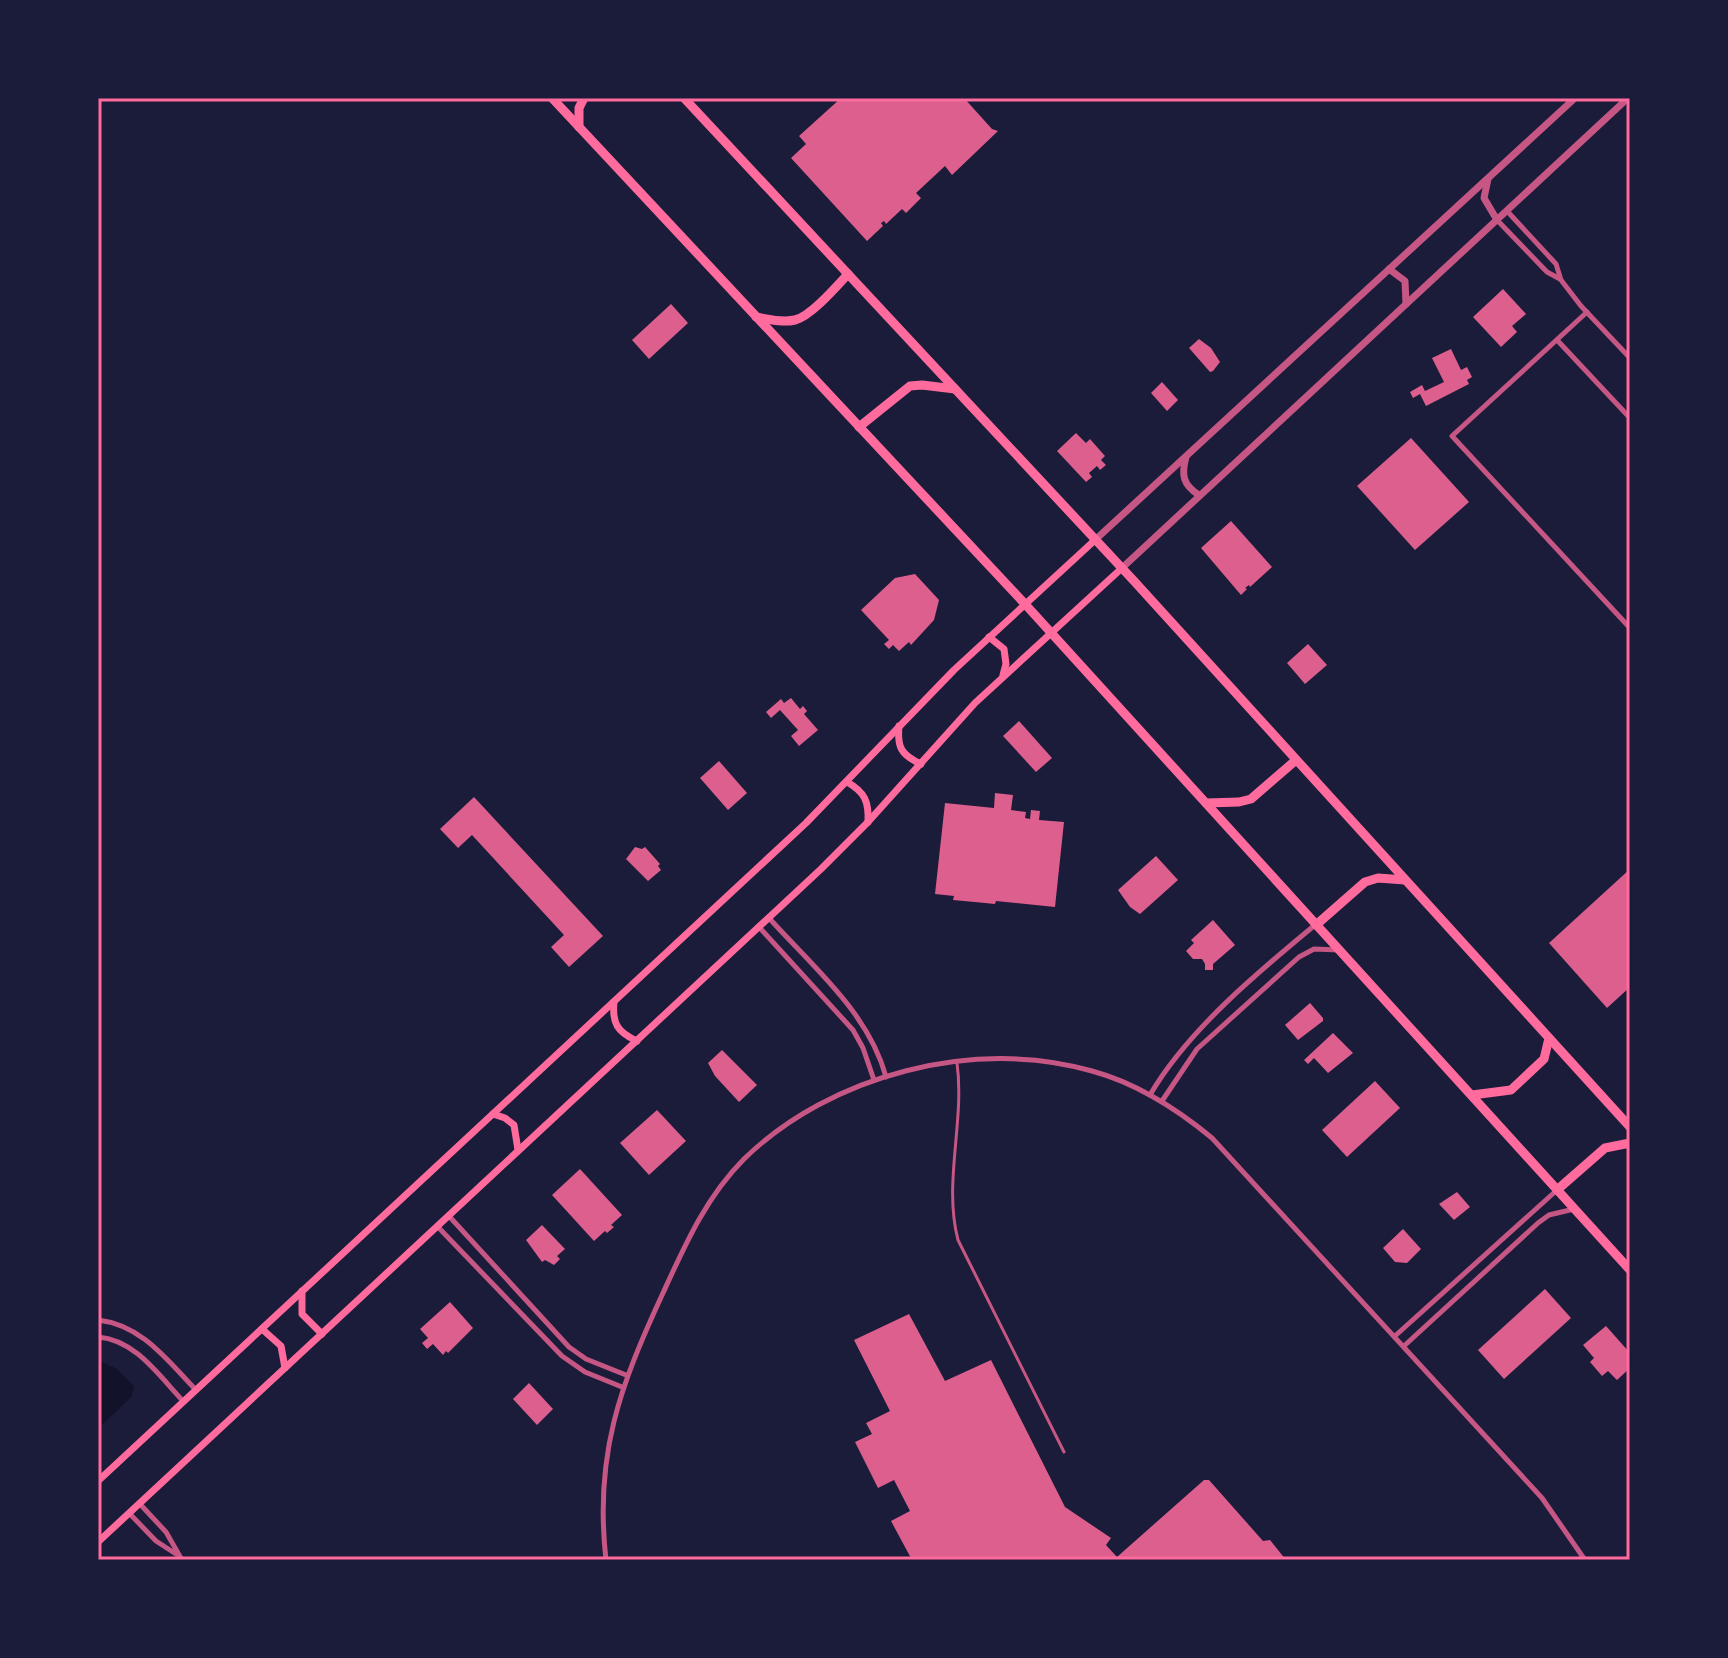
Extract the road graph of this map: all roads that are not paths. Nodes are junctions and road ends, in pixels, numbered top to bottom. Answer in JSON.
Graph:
{"nodes":[{"id":1,"x":552,"y":98,"type":"edge"},
{"id":2,"x":584,"y":98,"type":"edge"},
{"id":3,"x":684,"y":98,"type":"edge"},
{"id":4,"x":1575,"y":98,"type":"edge"},
{"id":5,"x":1628,"y":98,"type":"edge"},
{"id":6,"x":579,"y":127,"type":"junction"},
{"id":7,"x":1489,"y":177,"type":"junction"},
{"id":8,"x":1507,"y":211,"type":"junction"},
{"id":9,"x":1497,"y":220,"type":"junction"},
{"id":10,"x":1389,"y":269,"type":"junction"},
{"id":11,"x":848,"y":274,"type":"junction"},
{"id":12,"x":1561,"y":280,"type":"junction"},
{"id":13,"x":1406,"y":304,"type":"junction"},
{"id":14,"x":1587,"y":312,"type":"junction"},
{"id":15,"x":756,"y":317,"type":"junction"},
{"id":16,"x":1557,"y":340,"type":"junction"},
{"id":17,"x":1630,"y":358,"type":"edge"},
{"id":18,"x":955,"y":389,"type":"junction"},
{"id":19,"x":1630,"y":418,"type":"edge"},
{"id":20,"x":859,"y":427,"type":"junction"},
{"id":21,"x":1186,"y":456,"type":"junction"},
{"id":22,"x":1199,"y":495,"type":"junction"},
{"id":23,"x":1095,"y":540,"type":"junction"},
{"id":24,"x":1122,"y":568,"type":"junction"},
{"id":25,"x":1025,"y":604,"type":"junction"},
{"id":26,"x":1630,"y":628,"type":"edge"},
{"id":27,"x":1050,"y":633,"type":"junction"},
{"id":28,"x":989,"y":637,"type":"junction"},
{"id":29,"x":1002,"y":677,"type":"junction"},
{"id":30,"x":899,"y":726,"type":"junction"},
{"id":31,"x":1296,"y":760,"type":"junction"},
{"id":32,"x":921,"y":764,"type":"junction"},
{"id":33,"x":847,"y":782,"type":"junction"},
{"id":34,"x":1206,"y":803,"type":"junction"},
{"id":35,"x":868,"y":822,"type":"junction"},
{"id":36,"x":1405,"y":880,"type":"junction"},
{"id":37,"x":769,"y":918,"type":"junction"},
{"id":38,"x":1316,"y":925,"type":"junction"},
{"id":39,"x":759,"y":927,"type":"junction"},
{"id":40,"x":1340,"y":950,"type":"junction"},
{"id":41,"x":614,"y":1002,"type":"junction"},
{"id":42,"x":1549,"y":1038,"type":"junction"},
{"id":43,"x":637,"y":1041,"type":"junction"},
{"id":44,"x":957,"y":1063,"type":"junction"},
{"id":45,"x":886,"y":1077,"type":"junction"},
{"id":46,"x":874,"y":1080,"type":"junction"},
{"id":47,"x":1150,"y":1095,"type":"junction"},
{"id":48,"x":1472,"y":1095,"type":"junction"},
{"id":49,"x":1161,"y":1102,"type":"junction"},
{"id":50,"x":493,"y":1114,"type":"junction"},
{"id":51,"x":1630,"y":1127,"type":"edge"},
{"id":52,"x":1630,"y":1143,"type":"edge"},
{"id":53,"x":518,"y":1150,"type":"junction"},
{"id":54,"x":1557,"y":1190,"type":"junction"},
{"id":55,"x":1574,"y":1209,"type":"junction"},
{"id":56,"x":448,"y":1215,"type":"junction"},
{"id":57,"x":437,"y":1226,"type":"junction"},
{"id":58,"x":1630,"y":1270,"type":"edge"},
{"id":59,"x":302,"y":1291,"type":"junction"},
{"id":60,"x":98,"y":1320,"type":"edge"},
{"id":61,"x":262,"y":1329,"type":"junction"},
{"id":62,"x":322,"y":1334,"type":"junction"},
{"id":63,"x":1395,"y":1336,"type":"junction"},
{"id":64,"x":98,"y":1337,"type":"edge"},
{"id":65,"x":1404,"y":1346,"type":"junction"},
{"id":66,"x":285,"y":1368,"type":"junction"},
{"id":67,"x":626,"y":1375,"type":"junction"},
{"id":68,"x":622,"y":1387,"type":"junction"},
{"id":69,"x":196,"y":1390,"type":"junction"},
{"id":70,"x":184,"y":1402,"type":"junction"},
{"id":71,"x":1064,"y":1452,"type":"dead end"},
{"id":72,"x":98,"y":1481,"type":"edge"},
{"id":73,"x":139,"y":1503,"type":"junction"},
{"id":74,"x":129,"y":1513,"type":"junction"},
{"id":75,"x":98,"y":1542,"type":"edge"},
{"id":76,"x":177,"y":1554,"type":"junction"},
{"id":77,"x":182,"y":1560,"type":"edge"},
{"id":78,"x":606,"y":1560,"type":"edge"},
{"id":79,"x":1585,"y":1560,"type":"edge"}],
"edges":[{"from":1,"to":6,"type":"highway"},
{"from":2,"to":6,"type":"highway"},
{"from":3,"to":11,"type":"highway"},
{"from":4,"to":7,"type":"street"},
{"from":5,"to":8,"type":"street"},
{"from":6,"to":15,"type":"highway"},
{"from":7,"to":9,"type":"street"},
{"from":7,"to":10,"type":"street"},
{"from":8,"to":9,"type":"street"},
{"from":8,"to":12,"type":"street"},
{"from":9,"to":12,"type":"street"},
{"from":9,"to":13,"type":"street"},
{"from":10,"to":13,"type":"street"},
{"from":10,"to":21,"type":"street"},
{"from":11,"to":15,"type":"highway"},
{"from":11,"to":18,"type":"highway"},
{"from":12,"to":14,"type":"street"},
{"from":13,"to":22,"type":"street"},
{"from":14,"to":16,"type":"street"},
{"from":14,"to":17,"type":"street"},
{"from":15,"to":20,"type":"highway"},
{"from":16,"to":19,"type":"street"},
{"from":16,"to":26,"type":"street"},
{"from":18,"to":20,"type":"highway"},
{"from":18,"to":23,"type":"highway"},
{"from":20,"to":25,"type":"highway"},
{"from":21,"to":22,"type":"street"},
{"from":21,"to":23,"type":"street"},
{"from":22,"to":24,"type":"street"},
{"from":23,"to":24,"type":"highway"},
{"from":23,"to":25,"type":"main road"},
{"from":24,"to":27,"type":"main road"},
{"from":24,"to":31,"type":"highway"},
{"from":25,"to":27,"type":"highway"},
{"from":25,"to":28,"type":"main road"},
{"from":27,"to":29,"type":"main road"},
{"from":27,"to":34,"type":"highway"},
{"from":28,"to":29,"type":"main road"},
{"from":28,"to":30,"type":"main road"},
{"from":29,"to":32,"type":"main road"},
{"from":30,"to":32,"type":"main road"},
{"from":30,"to":33,"type":"main road"},
{"from":31,"to":34,"type":"highway"},
{"from":31,"to":36,"type":"highway"},
{"from":32,"to":35,"type":"main road"},
{"from":33,"to":35,"type":"main road"},
{"from":33,"to":41,"type":"main road"},
{"from":34,"to":38,"type":"highway"},
{"from":35,"to":37,"type":"main road"},
{"from":36,"to":38,"type":"highway"},
{"from":36,"to":42,"type":"highway"},
{"from":37,"to":39,"type":"main road"},
{"from":37,"to":45,"type":"street"},
{"from":38,"to":40,"type":"highway"},
{"from":38,"to":47,"type":"street"},
{"from":39,"to":43,"type":"main road"},
{"from":39,"to":46,"type":"street"},
{"from":40,"to":48,"type":"highway"},
{"from":40,"to":49,"type":"street"},
{"from":41,"to":43,"type":"main road"},
{"from":41,"to":50,"type":"main road"},
{"from":42,"to":48,"type":"highway"},
{"from":42,"to":51,"type":"highway"},
{"from":43,"to":53,"type":"main road"},
{"from":44,"to":45,"type":"street"},
{"from":44,"to":47,"type":"street"},
{"from":44,"to":71,"type":"lane"},
{"from":45,"to":46,"type":"street"},
{"from":46,"to":67,"type":"street"},
{"from":47,"to":49,"type":"street"},
{"from":48,"to":54,"type":"highway"},
{"from":49,"to":63,"type":"street"},
{"from":50,"to":53,"type":"main road"},
{"from":50,"to":59,"type":"main road"},
{"from":52,"to":54,"type":"highway"},
{"from":53,"to":56,"type":"main road"},
{"from":54,"to":55,"type":"highway"},
{"from":54,"to":63,"type":"street"},
{"from":55,"to":58,"type":"highway"},
{"from":55,"to":65,"type":"street"},
{"from":56,"to":57,"type":"main road"},
{"from":56,"to":67,"type":"street"},
{"from":57,"to":62,"type":"main road"},
{"from":57,"to":68,"type":"street"},
{"from":59,"to":61,"type":"main road"},
{"from":59,"to":62,"type":"main road"},
{"from":60,"to":69,"type":"street"},
{"from":61,"to":66,"type":"main road"},
{"from":61,"to":69,"type":"main road"},
{"from":62,"to":66,"type":"main road"},
{"from":63,"to":65,"type":"street"},
{"from":64,"to":70,"type":"street"},
{"from":65,"to":79,"type":"street"},
{"from":66,"to":73,"type":"main road"},
{"from":67,"to":68,"type":"street"},
{"from":68,"to":78,"type":"street"},
{"from":69,"to":70,"type":"main road"},
{"from":70,"to":72,"type":"main road"},
{"from":73,"to":74,"type":"main road"},
{"from":73,"to":76,"type":"street"},
{"from":74,"to":75,"type":"main road"},
{"from":74,"to":76,"type":"street"},
{"from":76,"to":77,"type":"street"}]}
